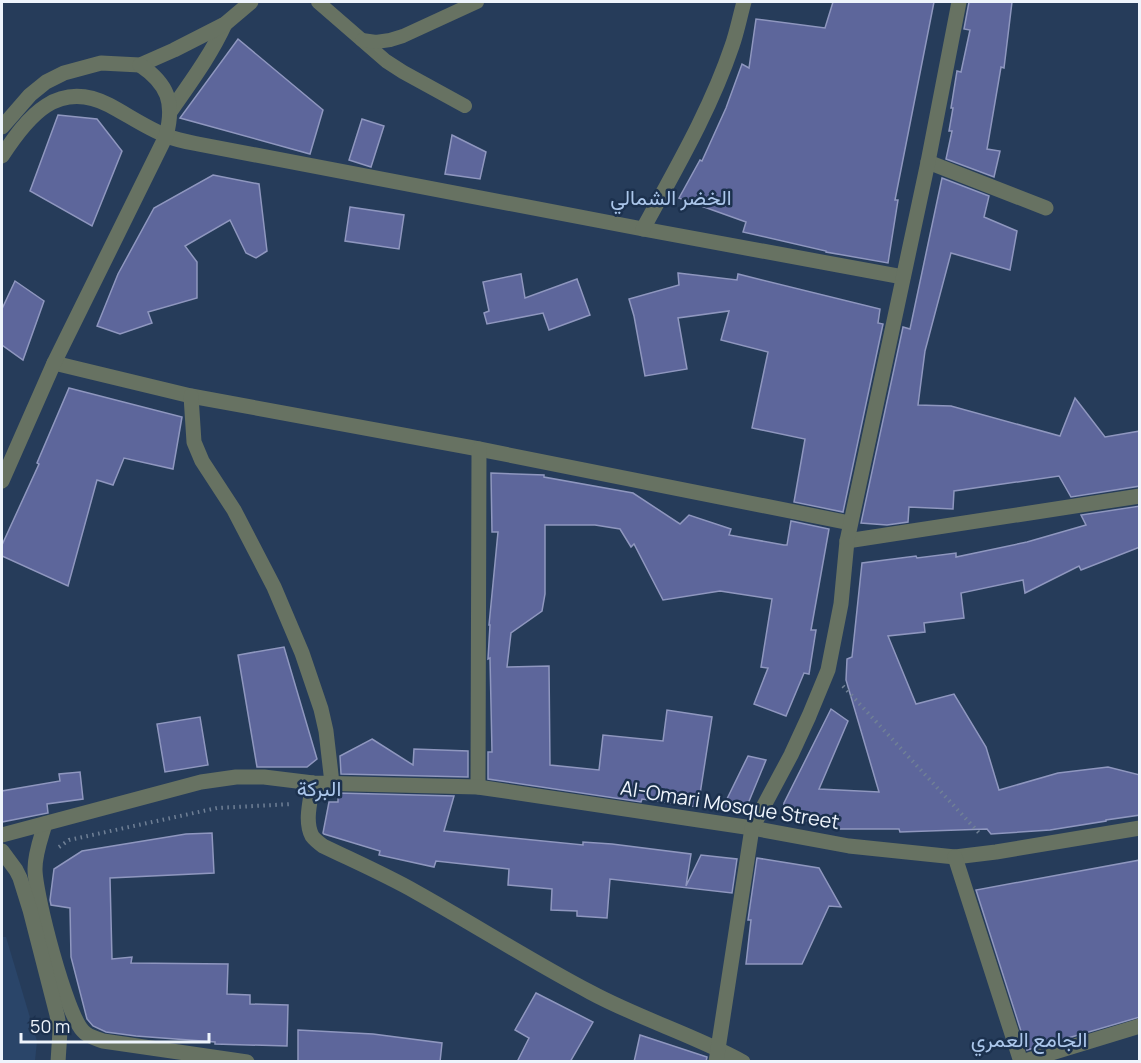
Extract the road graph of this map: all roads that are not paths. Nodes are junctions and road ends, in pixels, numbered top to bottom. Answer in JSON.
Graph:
{"nodes":[{"id":1,"x":251,"y":2,"type":"edge"},
{"id":2,"x":318,"y":2,"type":"edge"},
{"id":3,"x":477,"y":2,"type":"edge"},
{"id":4,"x":744,"y":2,"type":"edge"},
{"id":5,"x":959,"y":2,"type":"edge"},
{"id":6,"x":225,"y":24,"type":"junction"},
{"id":7,"x":362,"y":40,"type":"junction"},
{"id":8,"x":140,"y":65,"type":"junction"},
{"id":9,"x":83,"y":67,"type":"junction"},
{"id":10,"x":73,"y":96,"type":"junction"},
{"id":11,"x":465,"y":106,"type":"dead end"},
{"id":12,"x":170,"y":112,"type":"junction"},
{"id":13,"x":2,"y":127,"type":"edge"},
{"id":14,"x":166,"y":136,"type":"junction"},
{"id":15,"x":2,"y":156,"type":"edge"},
{"id":16,"x":928,"y":162,"type":"junction"},
{"id":17,"x":1046,"y":208,"type":"dead end"},
{"id":18,"x":643,"y":230,"type":"junction"},
{"id":19,"x":903,"y":277,"type":"junction"},
{"id":20,"x":54,"y":363,"type":"junction"},
{"id":21,"x":191,"y":396,"type":"junction"},
{"id":22,"x":479,"y":449,"type":"junction"},
{"id":23,"x":2,"y":481,"type":"edge"},
{"id":24,"x":1140,"y":496,"type":"edge"},
{"id":25,"x":850,"y":524,"type":"junction"},
{"id":26,"x":847,"y":541,"type":"junction"},
{"id":27,"x":313,"y":783,"type":"junction"},
{"id":28,"x":332,"y":783,"type":"junction"},
{"id":29,"x":478,"y":787,"type":"junction"},
{"id":30,"x":45,"y":824,"type":"junction"},
{"id":31,"x":752,"y":828,"type":"junction"},
{"id":32,"x":1140,"y":828,"type":"edge"},
{"id":33,"x":2,"y":835,"type":"edge"},
{"id":34,"x":2,"y":851,"type":"edge"},
{"id":35,"x":955,"y":857,"type":"junction"},
{"id":36,"x":1140,"y":1026,"type":"edge"},
{"id":37,"x":60,"y":1031,"type":"junction"},
{"id":38,"x":82,"y":1031,"type":"junction"},
{"id":39,"x":717,"y":1055,"type":"edge"},
{"id":40,"x":237,"y":1061,"type":"edge"},
{"id":41,"x":58,"y":1062,"type":"edge"},
{"id":42,"x":743,"y":1062,"type":"edge"},
{"id":43,"x":1021,"y":1062,"type":"edge"}],
"edges":[{"from":1,"to":6,"type":"street"},
{"from":2,"to":7,"type":"lane"},
{"from":3,"to":7,"type":"lane"},
{"from":4,"to":18,"type":"street"},
{"from":5,"to":16,"type":"street"},
{"from":6,"to":8,"type":"street"},
{"from":6,"to":12,"type":"street"},
{"from":7,"to":11,"type":"lane"},
{"from":8,"to":9,"type":"street"},
{"from":8,"to":12,"type":"street"},
{"from":9,"to":10,"type":"street"},
{"from":9,"to":13,"type":"street"},
{"from":10,"to":14,"type":"street"},
{"from":10,"to":15,"type":"street"},
{"from":12,"to":14,"type":"street"},
{"from":14,"to":18,"type":"street"},
{"from":14,"to":20,"type":"street"},
{"from":16,"to":17,"type":"street"},
{"from":16,"to":19,"type":"street"},
{"from":18,"to":19,"type":"street"},
{"from":19,"to":25,"type":"street"},
{"from":20,"to":21,"type":"street"},
{"from":20,"to":23,"type":"street"},
{"from":21,"to":22,"type":"street"},
{"from":21,"to":28,"type":"street"},
{"from":22,"to":25,"type":"street"},
{"from":22,"to":29,"type":"street"},
{"from":24,"to":26,"type":"street"},
{"from":25,"to":26,"type":"street"},
{"from":26,"to":31,"type":"street"},
{"from":27,"to":28,"type":"street","name":"AI-Omari Mosque Street"},
{"from":27,"to":30,"type":"street","name":"AI-Omari Mosque Street"},
{"from":27,"to":39,"type":"street"},
{"from":28,"to":29,"type":"street","name":"AI-Omari Mosque Street"},
{"from":29,"to":31,"type":"street","name":"AI-Omari Mosque Street"},
{"from":30,"to":33,"type":"street","name":"AI-Omari Mosque Street"},
{"from":30,"to":38,"type":"street"},
{"from":31,"to":35,"type":"street","name":"AI-Omari Mosque Street"},
{"from":31,"to":39,"type":"street"},
{"from":32,"to":35,"type":"street","name":"AI-Omari Mosque Street"},
{"from":34,"to":37,"type":"street"},
{"from":35,"to":43,"type":"street"},
{"from":36,"to":43,"type":"street"},
{"from":37,"to":38,"type":"street"},
{"from":37,"to":41,"type":"street"},
{"from":38,"to":40,"type":"street"},
{"from":39,"to":42,"type":"street"}]}
